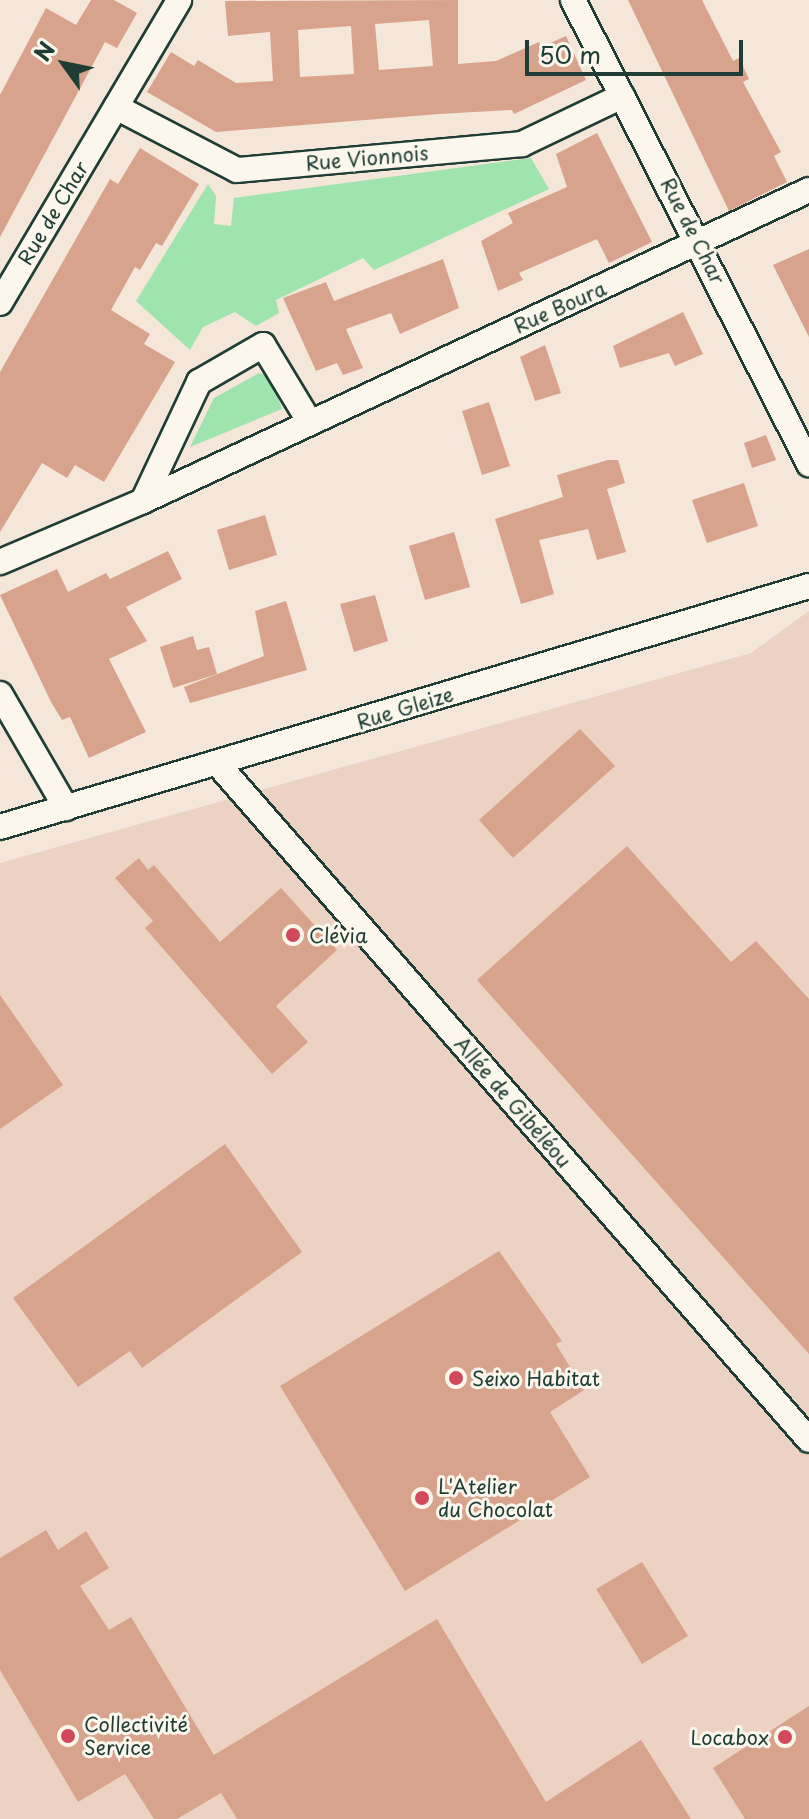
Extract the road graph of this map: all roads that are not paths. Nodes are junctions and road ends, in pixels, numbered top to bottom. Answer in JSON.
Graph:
{"nodes":[{"id":1,"x":179,"y":0,"type":"edge"},
{"id":2,"x":573,"y":0,"type":"edge"},
{"id":3,"x":622,"y":96,"type":"junction"},
{"id":4,"x":116,"y":107,"type":"junction"},
{"id":5,"x":809,"y":190,"type":"edge"},
{"id":6,"x":700,"y":243,"type":"junction"},
{"id":7,"x":3,"y":291,"type":"edge"},
{"id":8,"x":309,"y":421,"type":"junction"},
{"id":9,"x":809,"y":464,"type":"edge"},
{"id":10,"x":143,"y":501,"type":"junction"},
{"id":11,"x":0,"y":562,"type":"edge"},
{"id":12,"x":809,"y":586,"type":"edge"},
{"id":13,"x":0,"y":694,"type":"edge"},
{"id":14,"x":217,"y":763,"type":"junction"},
{"id":15,"x":66,"y":808,"type":"junction"},
{"id":16,"x":0,"y":827,"type":"edge"},
{"id":17,"x":809,"y":1440,"type":"edge"}],
"edges":[{"from":1,"to":4,"type":"street","name":"Rue de Char"},
{"from":2,"to":3,"type":"street","name":"Rue de Char"},
{"from":3,"to":4,"type":"street","name":"Rue Vionnois"},
{"from":3,"to":6,"type":"street","name":"Rue de Char"},
{"from":4,"to":7,"type":"street","name":"Rue de Char"},
{"from":5,"to":6,"type":"street","name":"Rue Boura"},
{"from":6,"to":8,"type":"street","name":"Rue Boura"},
{"from":6,"to":9,"type":"street","name":"Rue de Char"},
{"from":8,"to":10,"type":"street","name":"Rue Boura"},
{"from":8,"to":10,"type":"street"},
{"from":10,"to":11,"type":"street","name":"Rue Boura"},
{"from":12,"to":14,"type":"street","name":"Rue Gleize"},
{"from":13,"to":15,"type":"street"},
{"from":14,"to":15,"type":"street","name":"Rue Gleize"},
{"from":14,"to":17,"type":"street","name":"Allée de Gibéléou"},
{"from":15,"to":16,"type":"street","name":"Rue Gleize"}]}
